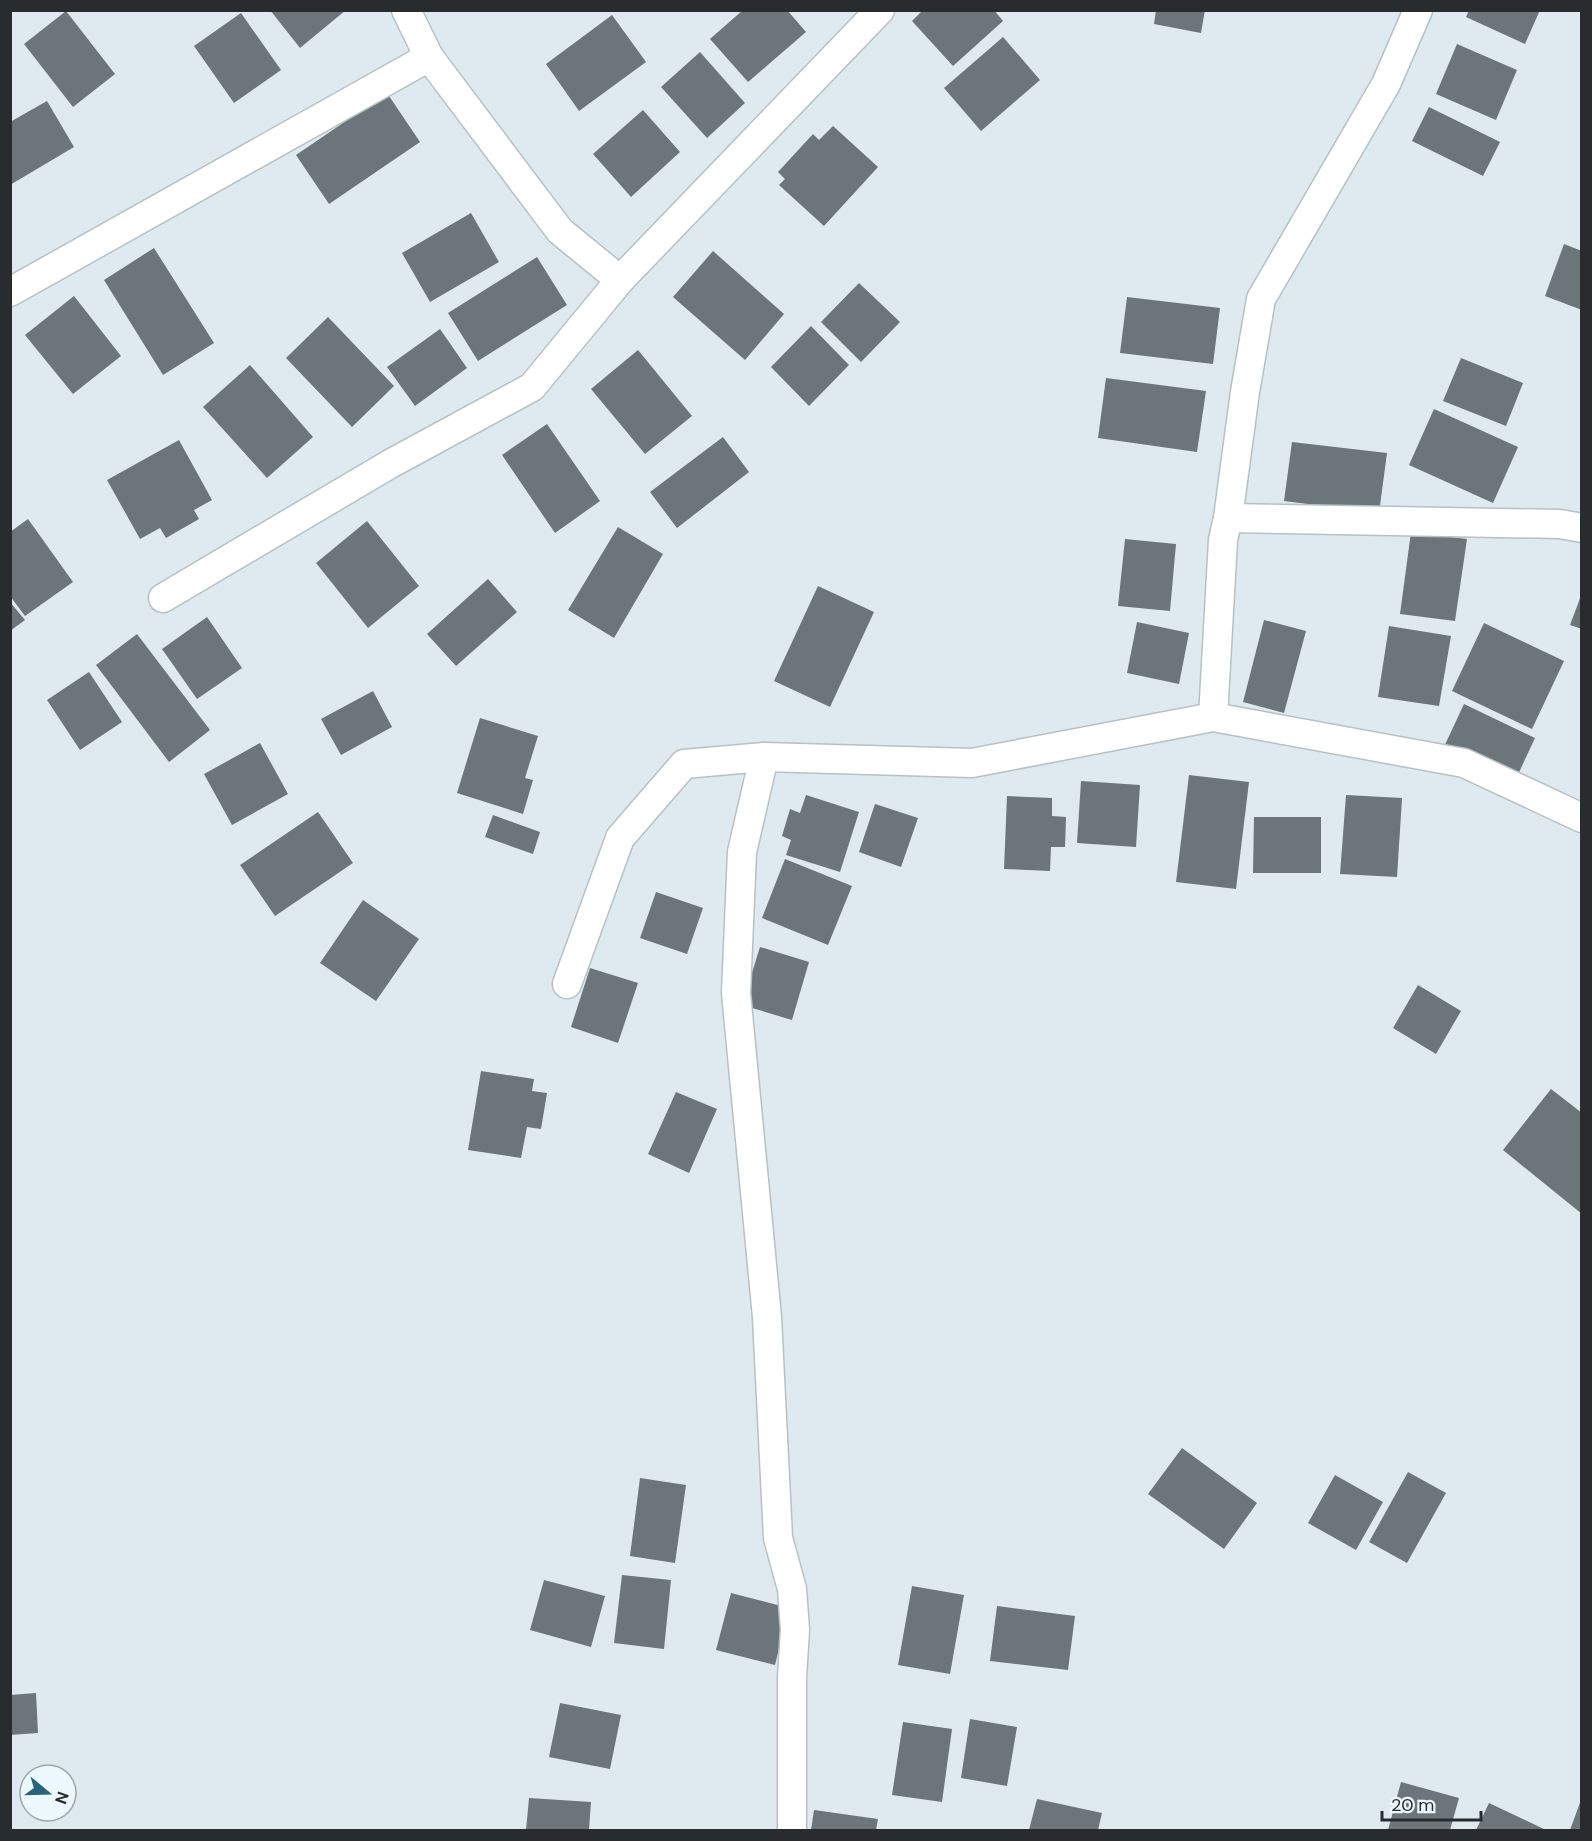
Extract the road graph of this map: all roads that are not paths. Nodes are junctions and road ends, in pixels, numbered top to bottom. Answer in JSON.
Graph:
{"nodes":[{"id":1,"x":406,"y":10,"type":"edge"},
{"id":2,"x":880,"y":10,"type":"edge"},
{"id":3,"x":1418,"y":10,"type":"edge"},
{"id":4,"x":429,"y":57,"type":"junction"},
{"id":5,"x":620,"y":280,"type":"junction"},
{"id":6,"x":10,"y":292,"type":"edge"},
{"id":7,"x":1228,"y":518,"type":"junction"},
{"id":8,"x":1581,"y":528,"type":"edge"},
{"id":9,"x":163,"y":598,"type":"dead end"},
{"id":10,"x":1213,"y":717,"type":"junction"},
{"id":11,"x":764,"y":757,"type":"junction"},
{"id":12,"x":1581,"y":818,"type":"edge"},
{"id":13,"x":567,"y":984,"type":"dead end"},
{"id":14,"x":792,"y":1830,"type":"edge"}],
"edges":[{"from":1,"to":4,"type":"street"},
{"from":2,"to":5,"type":"street"},
{"from":3,"to":7,"type":"street"},
{"from":4,"to":5,"type":"street"},
{"from":4,"to":6,"type":"street"},
{"from":5,"to":9,"type":"street"},
{"from":7,"to":8,"type":"street"},
{"from":7,"to":10,"type":"street"},
{"from":10,"to":11,"type":"street"},
{"from":10,"to":12,"type":"street"},
{"from":11,"to":13,"type":"street"},
{"from":11,"to":14,"type":"street"}]}
